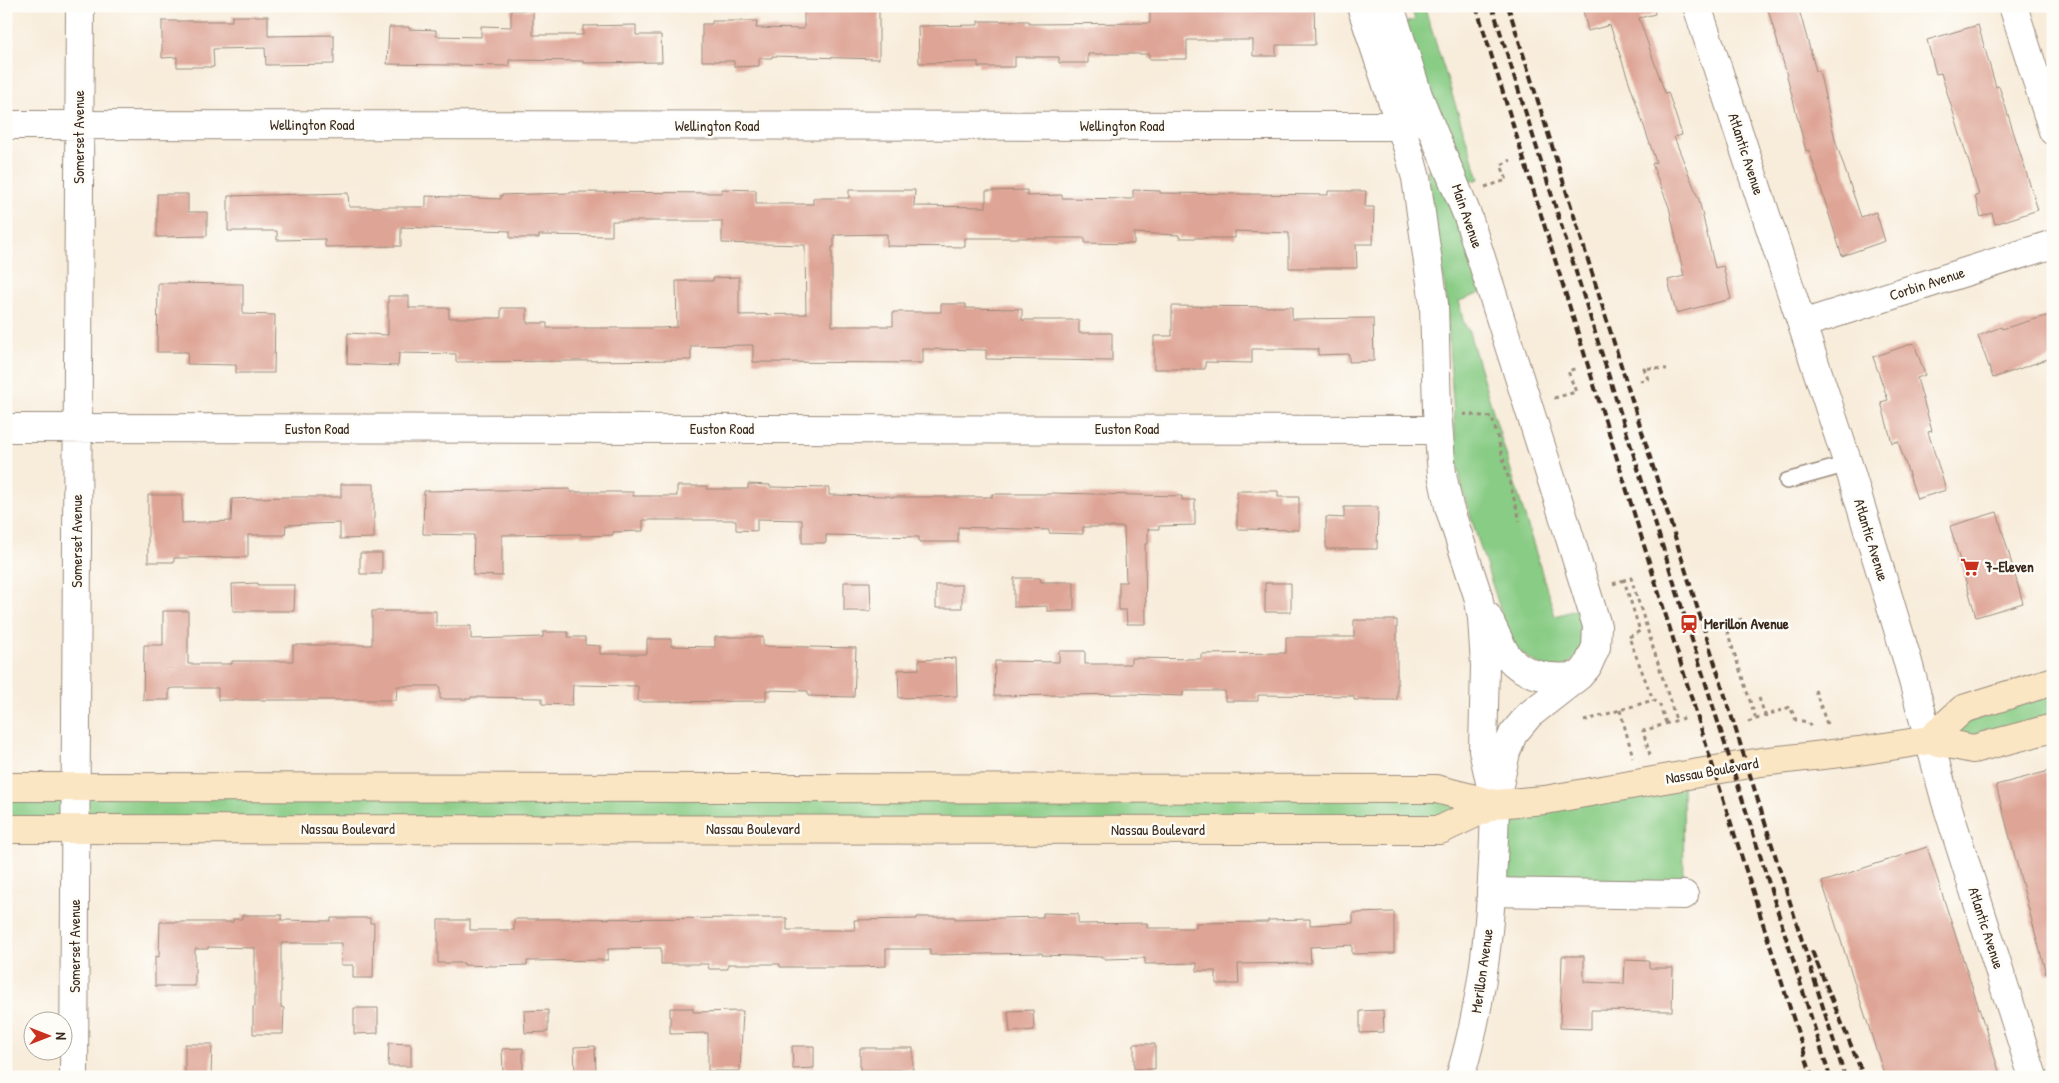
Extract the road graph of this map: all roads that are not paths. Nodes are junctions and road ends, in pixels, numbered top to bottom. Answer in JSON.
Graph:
{"nodes":[{"id":1,"x":80,"y":6,"type":"edge"},
{"id":2,"x":1361,"y":6,"type":"edge"},
{"id":3,"x":1390,"y":6,"type":"edge"},
{"id":4,"x":1697,"y":6,"type":"edge"},
{"id":5,"x":2013,"y":6,"type":"edge"},
{"id":6,"x":1428,"y":120,"type":"junction"},
{"id":7,"x":1400,"y":124,"type":"junction"},
{"id":8,"x":6,"y":125,"type":"edge"},
{"id":9,"x":79,"y":125,"type":"junction"},
{"id":10,"x":2053,"y":131,"type":"edge"},
{"id":11,"x":2053,"y":244,"type":"edge"},
{"id":12,"x":1802,"y":324,"type":"junction"},
{"id":13,"x":1446,"y":421,"type":"junction"},
{"id":14,"x":6,"y":428,"type":"edge"},
{"id":15,"x":78,"y":428,"type":"junction"},
{"id":16,"x":1536,"y":429,"type":"joint"},
{"id":17,"x":1848,"y":464,"type":"junction"},
{"id":18,"x":1788,"y":482,"type":"dead end"},
{"id":19,"x":1478,"y":596,"type":"junction"},
{"id":20,"x":1580,"y":676,"type":"junction"},
{"id":21,"x":2053,"y":681,"type":"edge"},
{"id":22,"x":2052,"y":728,"type":"edge"},
{"id":23,"x":1929,"y":740,"type":"junction"},
{"id":24,"x":6,"y":786,"type":"edge"},
{"id":25,"x":76,"y":787,"type":"junction"},
{"id":26,"x":1495,"y":804,"type":"junction"},
{"id":27,"x":6,"y":829,"type":"edge"},
{"id":28,"x":75,"y":829,"type":"junction"},
{"id":29,"x":1491,"y":892,"type":"junction"},
{"id":30,"x":1684,"y":895,"type":"dead end"},
{"id":31,"x":74,"y":1077,"type":"edge"},
{"id":32,"x":1460,"y":1077,"type":"edge"},
{"id":33,"x":2033,"y":1077,"type":"edge"}],
"edges":[{"from":1,"to":9,"type":"street","name":"Somerset Avenue"},
{"from":2,"to":7,"type":"street"},
{"from":3,"to":6,"type":"street","name":"Main Avenue"},
{"from":4,"to":12,"type":"street","name":"Atlantic Avenue"},
{"from":5,"to":10,"type":"street"},
{"from":6,"to":7,"type":"street","name":"Wellington Road"},
{"from":6,"to":16,"type":"street","name":"Main Avenue"},
{"from":7,"to":9,"type":"street","name":"Wellington Road"},
{"from":7,"to":13,"type":"street"},
{"from":8,"to":9,"type":"street","name":"Wellington Road"},
{"from":9,"to":15,"type":"street","name":"Somerset Avenue"},
{"from":11,"to":12,"type":"street","name":"Corbin Avenue"},
{"from":12,"to":17,"type":"street","name":"Atlantic Avenue"},
{"from":13,"to":15,"type":"street","name":"Euston Road"},
{"from":13,"to":19,"type":"street","name":"Merillon Avenue"},
{"from":14,"to":15,"type":"street","name":"Euston Road"},
{"from":15,"to":25,"type":"street","name":"Somerset Avenue"},
{"from":16,"to":20,"type":"street","name":"Merillon Avenue"},
{"from":17,"to":18,"type":"lane"},
{"from":17,"to":23,"type":"street","name":"Atlantic Avenue"},
{"from":19,"to":20,"type":"street","name":"Merillon Avenue"},
{"from":19,"to":26,"type":"street","name":"Merillon Avenue"},
{"from":20,"to":26,"type":"street","name":"Merillon Avenue"},
{"from":21,"to":23,"type":"main road"},
{"from":22,"to":23,"type":"main road","name":"Nassau Boulevard"},
{"from":23,"to":26,"type":"main road","name":"Nassau Boulevard"},
{"from":23,"to":33,"type":"street","name":"Atlantic Avenue"},
{"from":24,"to":25,"type":"main road","name":"Nassau Boulevard"},
{"from":25,"to":26,"type":"main road","name":"Nassau Boulevard"},
{"from":25,"to":28,"type":"street","name":"Somerset Avenue"},
{"from":26,"to":28,"type":"main road","name":"Nassau Boulevard"},
{"from":26,"to":29,"type":"street","name":"Merillon Avenue"},
{"from":27,"to":28,"type":"main road","name":"Nassau Boulevard"},
{"from":28,"to":31,"type":"street","name":"Somerset Avenue"},
{"from":29,"to":30,"type":"street"},
{"from":29,"to":32,"type":"street","name":"Merillon Avenue"}]}
